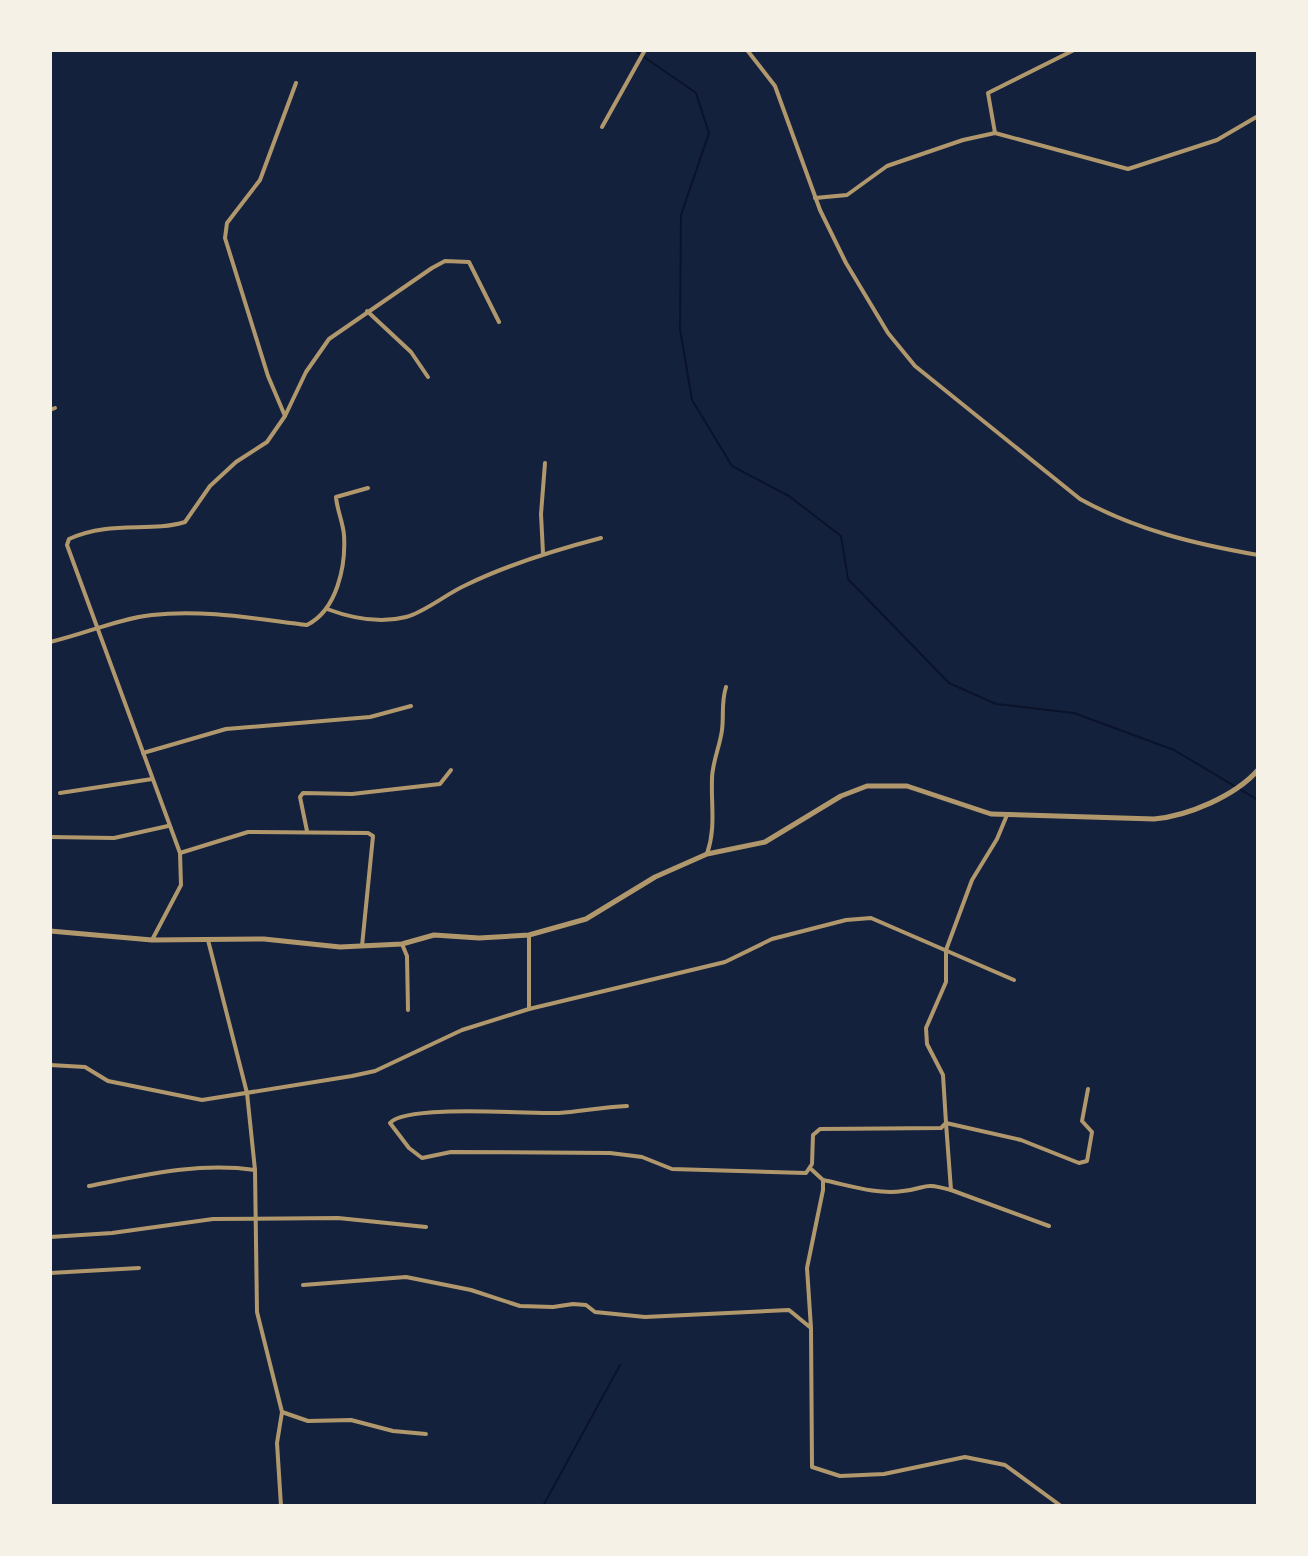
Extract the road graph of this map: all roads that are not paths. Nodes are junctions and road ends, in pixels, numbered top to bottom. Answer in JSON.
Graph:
{"nodes":[{"id":1,"x":645,"y":50,"type":"edge"},
{"id":2,"x":747,"y":50,"type":"edge"},
{"id":3,"x":1074,"y":50,"type":"edge"},
{"id":4,"x":296,"y":83,"type":"dead end"},
{"id":5,"x":1258,"y":116,"type":"edge"},
{"id":6,"x":602,"y":127,"type":"dead end"},
{"id":7,"x":995,"y":133,"type":"junction"},
{"id":8,"x":815,"y":198,"type":"junction"},
{"id":9,"x":367,"y":311,"type":"junction"},
{"id":10,"x":499,"y":322,"type":"dead end"},
{"id":11,"x":428,"y":377,"type":"dead end"},
{"id":12,"x":285,"y":416,"type":"junction"},
{"id":13,"x":545,"y":463,"type":"dead end"},
{"id":14,"x":368,"y":488,"type":"dead end"},
{"id":15,"x":601,"y":538,"type":"dead end"},
{"id":16,"x":543,"y":553,"type":"junction"},
{"id":17,"x":1258,"y":555,"type":"edge"},
{"id":18,"x":327,"y":609,"type":"junction"},
{"id":19,"x":99,"y":628,"type":"junction"},
{"id":20,"x":50,"y":642,"type":"edge"},
{"id":21,"x":726,"y":687,"type":"dead end"},
{"id":22,"x":411,"y":706,"type":"dead end"},
{"id":23,"x":143,"y":753,"type":"junction"},
{"id":24,"x":451,"y":770,"type":"dead end"},
{"id":25,"x":1258,"y":770,"type":"edge"},
{"id":26,"x":152,"y":779,"type":"junction"},
{"id":27,"x":60,"y":793,"type":"dead end"},
{"id":28,"x":1007,"y":815,"type":"junction"},
{"id":29,"x":168,"y":826,"type":"junction"},
{"id":30,"x":307,"y":831,"type":"junction"},
{"id":31,"x":50,"y":837,"type":"edge"},
{"id":32,"x":180,"y":853,"type":"junction"},
{"id":33,"x":707,"y":854,"type":"junction"},
{"id":34,"x":50,"y":931,"type":"edge"},
{"id":35,"x":529,"y":935,"type":"junction"},
{"id":36,"x":152,"y":940,"type":"junction"},
{"id":37,"x":208,"y":940,"type":"junction"},
{"id":38,"x":402,"y":944,"type":"junction"},
{"id":39,"x":362,"y":946,"type":"junction"},
{"id":40,"x":946,"y":950,"type":"junction"},
{"id":41,"x":1014,"y":980,"type":"dead end"},
{"id":42,"x":529,"y":1009,"type":"junction"},
{"id":43,"x":408,"y":1010,"type":"dead end"},
{"id":44,"x":50,"y":1065,"type":"edge"},
{"id":45,"x":1088,"y":1089,"type":"dead end"},
{"id":46,"x":247,"y":1093,"type":"junction"},
{"id":47,"x":627,"y":1106,"type":"dead end"},
{"id":48,"x":946,"y":1123,"type":"junction"},
{"id":49,"x":811,"y":1169,"type":"junction"},
{"id":50,"x":255,"y":1170,"type":"junction"},
{"id":51,"x":823,"y":1180,"type":"junction"},
{"id":52,"x":89,"y":1186,"type":"dead end"},
{"id":53,"x":951,"y":1190,"type":"junction"},
{"id":54,"x":257,"y":1220,"type":"junction"},
{"id":55,"x":1049,"y":1226,"type":"dead end"},
{"id":56,"x":426,"y":1227,"type":"dead end"},
{"id":57,"x":50,"y":1237,"type":"edge"},
{"id":58,"x":139,"y":1268,"type":"dead end"},
{"id":59,"x":50,"y":1273,"type":"edge"},
{"id":60,"x":303,"y":1285,"type":"dead end"},
{"id":61,"x":811,"y":1328,"type":"junction"},
{"id":62,"x":282,"y":1412,"type":"junction"},
{"id":63,"x":426,"y":1434,"type":"dead end"},
{"id":64,"x":281,"y":1506,"type":"edge"},
{"id":65,"x":1061,"y":1506,"type":"edge"}],
"edges":[{"from":1,"to":6,"type":"street"},
{"from":2,"to":8,"type":"street"},
{"from":3,"to":7,"type":"street"},
{"from":4,"to":12,"type":"street"},
{"from":5,"to":7,"type":"street"},
{"from":7,"to":8,"type":"street"},
{"from":8,"to":17,"type":"street"},
{"from":9,"to":10,"type":"street"},
{"from":9,"to":11,"type":"street"},
{"from":9,"to":12,"type":"street"},
{"from":12,"to":19,"type":"street"},
{"from":13,"to":16,"type":"street"},
{"from":14,"to":18,"type":"street"},
{"from":15,"to":16,"type":"street"},
{"from":16,"to":18,"type":"street"},
{"from":18,"to":19,"type":"street"},
{"from":19,"to":20,"type":"street"},
{"from":19,"to":23,"type":"street"},
{"from":21,"to":33,"type":"street"},
{"from":22,"to":23,"type":"street"},
{"from":23,"to":26,"type":"street"},
{"from":24,"to":30,"type":"street"},
{"from":25,"to":28,"type":"street"},
{"from":26,"to":27,"type":"street"},
{"from":26,"to":29,"type":"street"},
{"from":28,"to":33,"type":"street"},
{"from":28,"to":40,"type":"street"},
{"from":29,"to":31,"type":"street"},
{"from":29,"to":32,"type":"street"},
{"from":30,"to":32,"type":"street"},
{"from":30,"to":39,"type":"street"},
{"from":32,"to":36,"type":"street"},
{"from":33,"to":35,"type":"street"},
{"from":34,"to":36,"type":"street"},
{"from":35,"to":38,"type":"street"},
{"from":35,"to":42,"type":"street"},
{"from":36,"to":37,"type":"street"},
{"from":37,"to":39,"type":"street"},
{"from":37,"to":46,"type":"street"},
{"from":38,"to":39,"type":"street"},
{"from":38,"to":43,"type":"street"},
{"from":40,"to":41,"type":"street"},
{"from":40,"to":42,"type":"street"},
{"from":40,"to":48,"type":"street"},
{"from":42,"to":46,"type":"street"},
{"from":44,"to":46,"type":"street"},
{"from":45,"to":48,"type":"street"},
{"from":46,"to":50,"type":"street"},
{"from":47,"to":49,"type":"street"},
{"from":48,"to":49,"type":"street"},
{"from":48,"to":53,"type":"street"},
{"from":49,"to":51,"type":"street"},
{"from":50,"to":52,"type":"street"},
{"from":50,"to":54,"type":"street"},
{"from":51,"to":53,"type":"street"},
{"from":51,"to":61,"type":"street"},
{"from":53,"to":55,"type":"street"},
{"from":54,"to":56,"type":"street"},
{"from":54,"to":57,"type":"street"},
{"from":54,"to":62,"type":"street"},
{"from":58,"to":59,"type":"street"},
{"from":60,"to":61,"type":"street"},
{"from":61,"to":65,"type":"street"},
{"from":62,"to":63,"type":"street"},
{"from":62,"to":64,"type":"street"}]}
